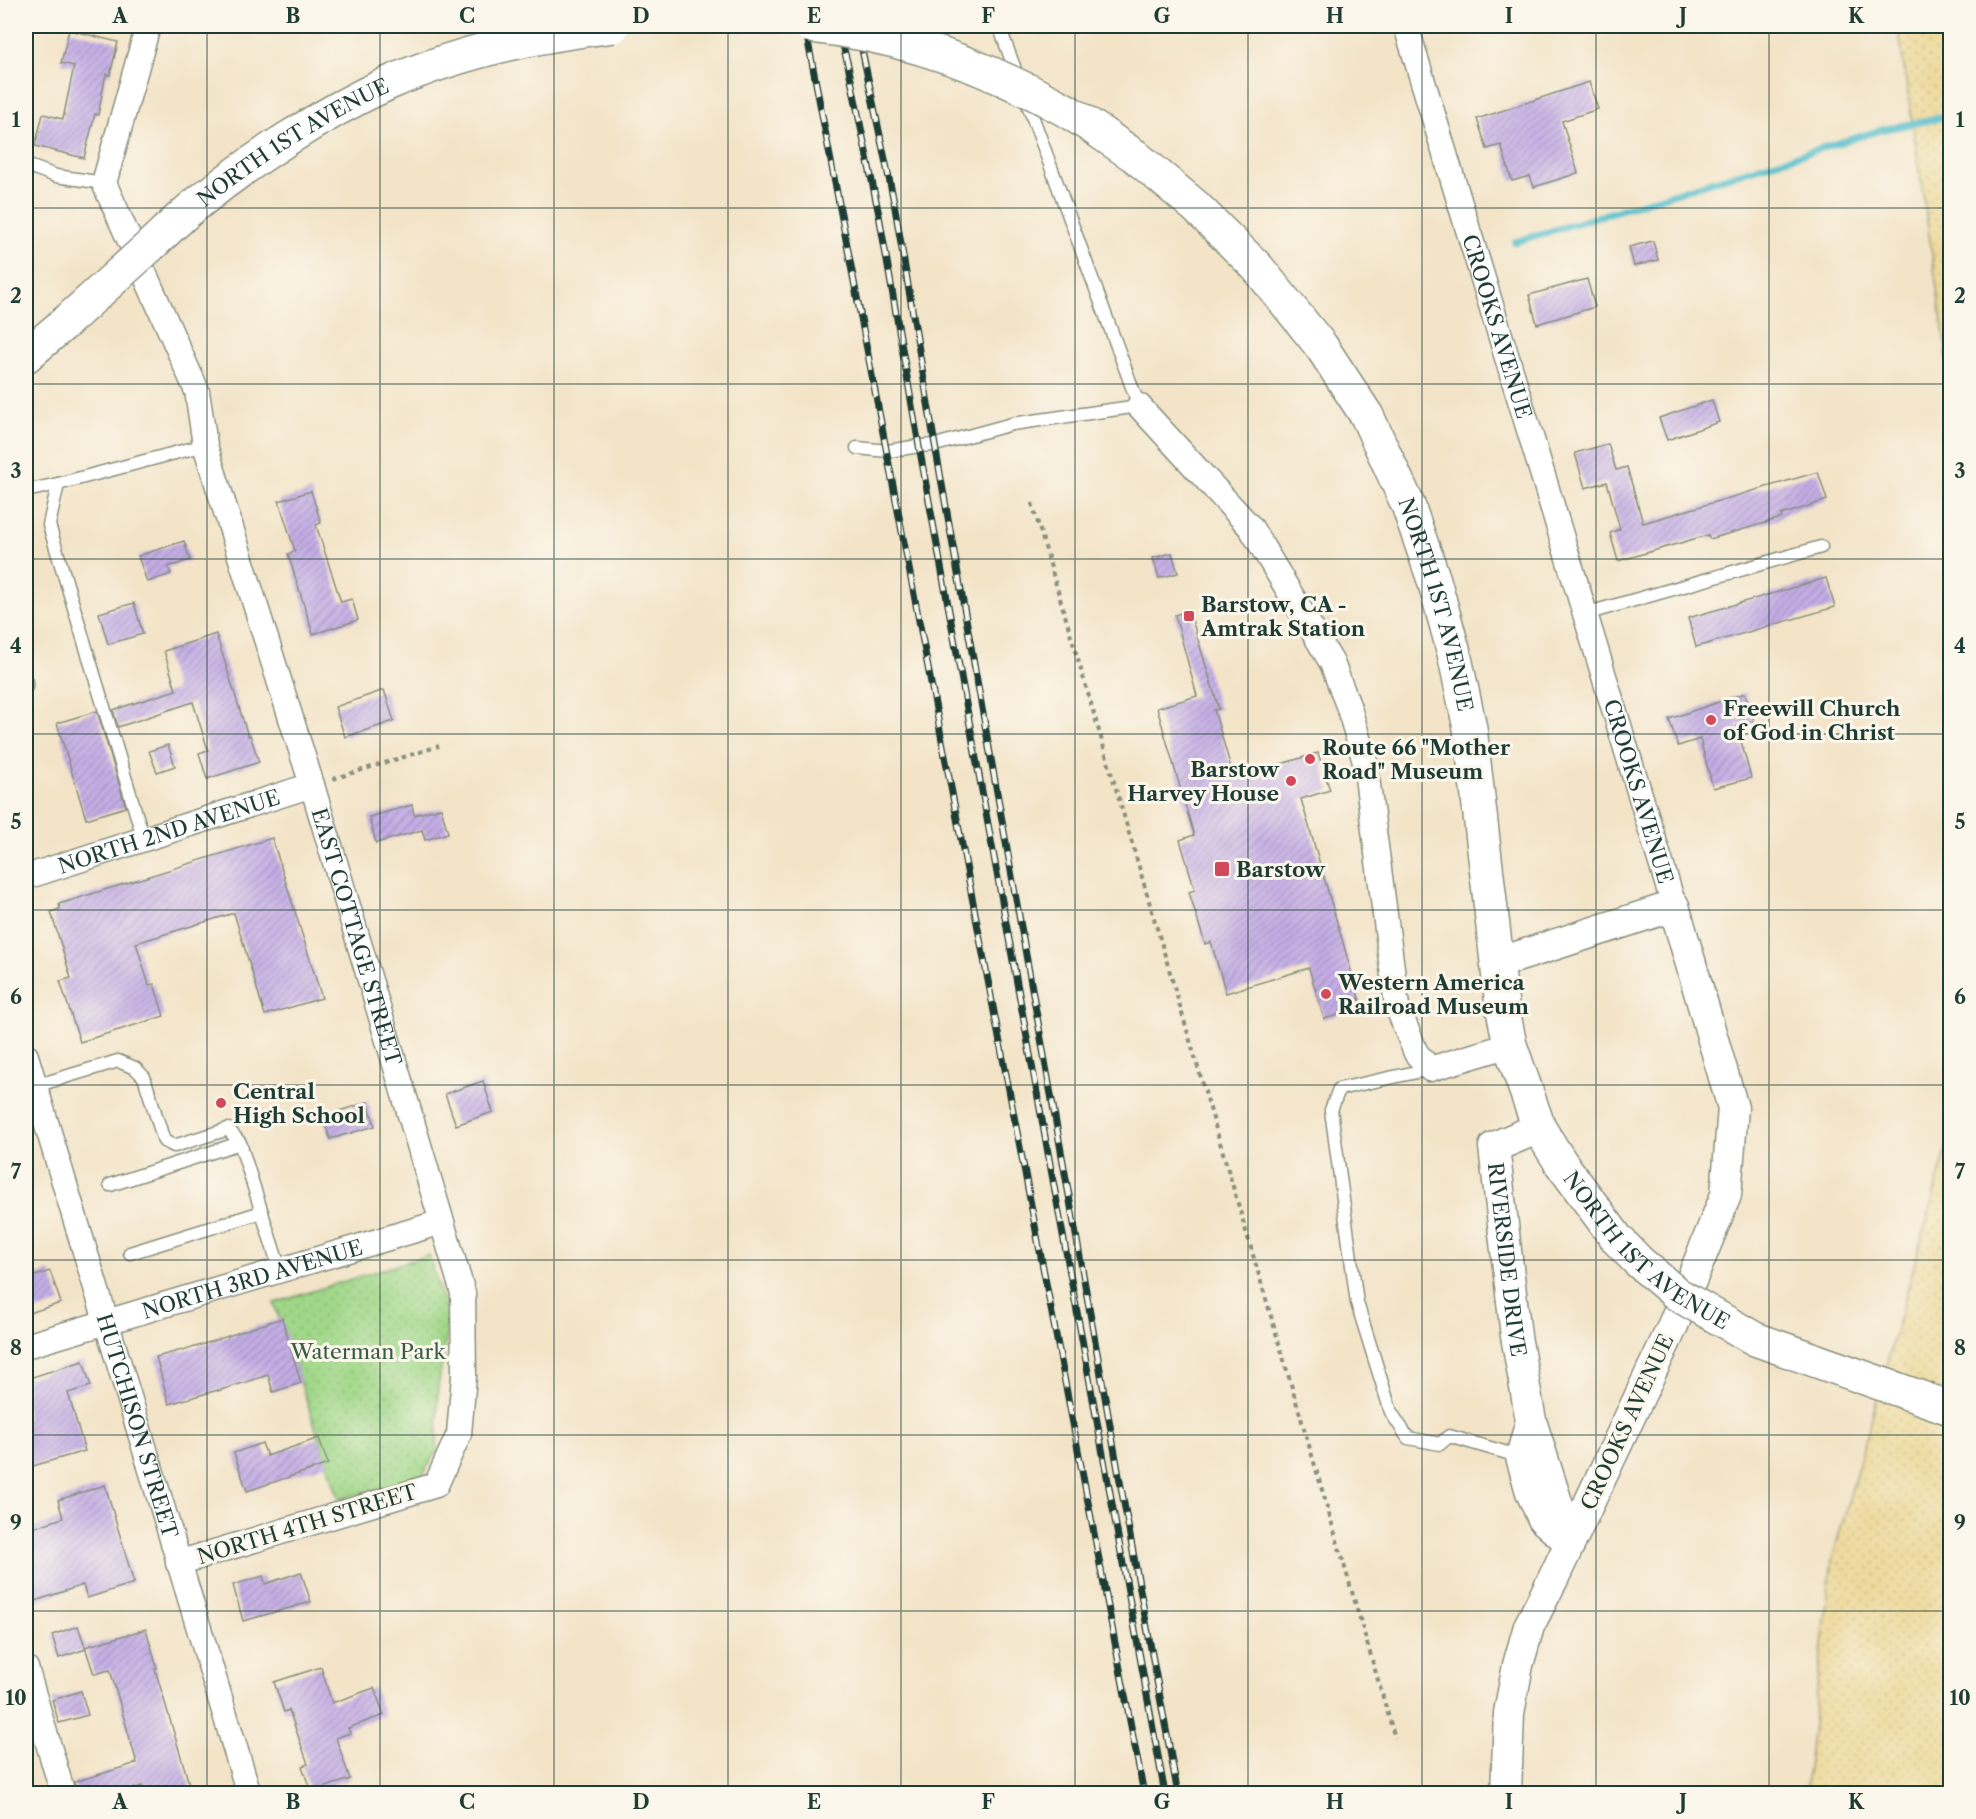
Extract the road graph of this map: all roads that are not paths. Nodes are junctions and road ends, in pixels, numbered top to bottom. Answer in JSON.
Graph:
{"nodes":[{"id":1,"x":148,"y":26,"type":"edge"},
{"id":2,"x":613,"y":26,"type":"edge"},
{"id":3,"x":810,"y":26,"type":"edge"},
{"id":4,"x":999,"y":26,"type":"edge"},
{"id":5,"x":1406,"y":26,"type":"edge"},
{"id":6,"x":26,"y":165,"type":"edge"},
{"id":7,"x":104,"y":183,"type":"junction"},
{"id":8,"x":26,"y":356,"type":"edge"},
{"id":9,"x":1139,"y":406,"type":"junction"},
{"id":10,"x":205,"y":445,"type":"junction"},
{"id":11,"x":857,"y":448,"type":"dead end"},
{"id":12,"x":58,"y":484,"type":"junction"},
{"id":13,"x":26,"y":491,"type":"edge"},
{"id":14,"x":1821,"y":547,"type":"dead end"},
{"id":15,"x":1585,"y":614,"type":"junction"},
{"id":16,"x":26,"y":681,"type":"edge"},
{"id":17,"x":26,"y":687,"type":"edge"},
{"id":18,"x":312,"y":785,"type":"junction"},
{"id":19,"x":144,"y":840,"type":"junction"},
{"id":20,"x":26,"y":877,"type":"edge"},
{"id":21,"x":1674,"y":906,"type":"junction"},
{"id":22,"x":1497,"y":963,"type":"junction"},
{"id":23,"x":1510,"y":1045,"type":"junction"},
{"id":24,"x":26,"y":1056,"type":"edge"},
{"id":25,"x":1430,"y":1069,"type":"junction"},
{"id":26,"x":35,"y":1086,"type":"junction"},
{"id":27,"x":1539,"y":1128,"type":"junction"},
{"id":28,"x":240,"y":1143,"type":"junction"},
{"id":29,"x":110,"y":1185,"type":"dead end"},
{"id":30,"x":262,"y":1212,"type":"junction"},
{"id":31,"x":442,"y":1221,"type":"junction"},
{"id":32,"x":130,"y":1253,"type":"dead end"},
{"id":33,"x":280,"y":1270,"type":"junction"},
{"id":34,"x":107,"y":1321,"type":"junction"},
{"id":35,"x":26,"y":1346,"type":"edge"},
{"id":36,"x":1950,"y":1408,"type":"edge"},
{"id":37,"x":1531,"y":1421,"type":"junction"},
{"id":38,"x":1521,"y":1457,"type":"junction"},
{"id":39,"x":436,"y":1485,"type":"joint"},
{"id":40,"x":1570,"y":1543,"type":"junction"},
{"id":41,"x":178,"y":1563,"type":"junction"},
{"id":42,"x":26,"y":1668,"type":"edge"},
{"id":43,"x":63,"y":1794,"type":"edge"},
{"id":44,"x":249,"y":1794,"type":"edge"},
{"id":45,"x":1506,"y":1794,"type":"edge"}],
"edges":[{"from":1,"to":7,"type":"street"},
{"from":2,"to":8,"type":"main road","name":"NORTH 1ST AVENUE","bridge":true},
{"from":3,"to":22,"type":"main road","name":"NORTH 1ST AVENUE","bridge":true},
{"from":4,"to":9,"type":"lane"},
{"from":5,"to":15,"type":"street","name":"CROOKS AVENUE"},
{"from":6,"to":7,"type":"lane"},
{"from":7,"to":10,"type":"street","name":"EAST COTTAGE STREET"},
{"from":9,"to":11,"type":"lane"},
{"from":9,"to":25,"type":"street"},
{"from":10,"to":12,"type":"lane"},
{"from":10,"to":18,"type":"street","name":"EAST COTTAGE STREET"},
{"from":12,"to":13,"type":"lane"},
{"from":12,"to":19,"type":"lane"},
{"from":14,"to":15,"type":"lane"},
{"from":15,"to":21,"type":"street","name":"CROOKS AVENUE"},
{"from":16,"to":17,"type":"lane"},
{"from":18,"to":19,"type":"street","name":"NORTH 2ND AVENUE"},
{"from":18,"to":31,"type":"street","name":"EAST COTTAGE STREET"},
{"from":19,"to":20,"type":"street","name":"NORTH 2ND AVENUE"},
{"from":21,"to":22,"type":"street"},
{"from":21,"to":40,"type":"street","name":"CROOKS AVENUE"},
{"from":22,"to":23,"type":"main road","name":"NORTH 1ST AVENUE"},
{"from":23,"to":25,"type":"street"},
{"from":23,"to":27,"type":"main road","name":"NORTH 1ST AVENUE"},
{"from":24,"to":26,"type":"street","name":"HUTCHISON STREET"},
{"from":25,"to":38,"type":"lane"},
{"from":26,"to":28,"type":"lane"},
{"from":26,"to":34,"type":"street","name":"HUTCHISON STREET"},
{"from":27,"to":36,"type":"main road","name":"NORTH 1ST AVENUE","bridge":true},
{"from":27,"to":37,"type":"street","name":"RIVERSIDE DRIVE"},
{"from":28,"to":29,"type":"lane"},
{"from":28,"to":30,"type":"lane"},
{"from":30,"to":32,"type":"lane"},
{"from":30,"to":33,"type":"lane"},
{"from":31,"to":33,"type":"street","name":"NORTH 3RD AVENUE"},
{"from":31,"to":39,"type":"street","name":"EAST COTTAGE STREET"},
{"from":33,"to":34,"type":"street","name":"NORTH 3RD AVENUE"},
{"from":34,"to":35,"type":"street","name":"NORTH 3RD AVENUE"},
{"from":34,"to":41,"type":"street","name":"HUTCHISON STREET"},
{"from":37,"to":38,"type":"street","name":"RIVERSIDE DRIVE"},
{"from":37,"to":40,"type":"street","name":"RIVERSIDE DRIVE"},
{"from":38,"to":40,"type":"street"},
{"from":39,"to":41,"type":"street","name":"NORTH 4TH STREET"},
{"from":40,"to":45,"type":"street"},
{"from":41,"to":44,"type":"street","name":"HUTCHISON STREET"},
{"from":42,"to":43,"type":"street"}]}
